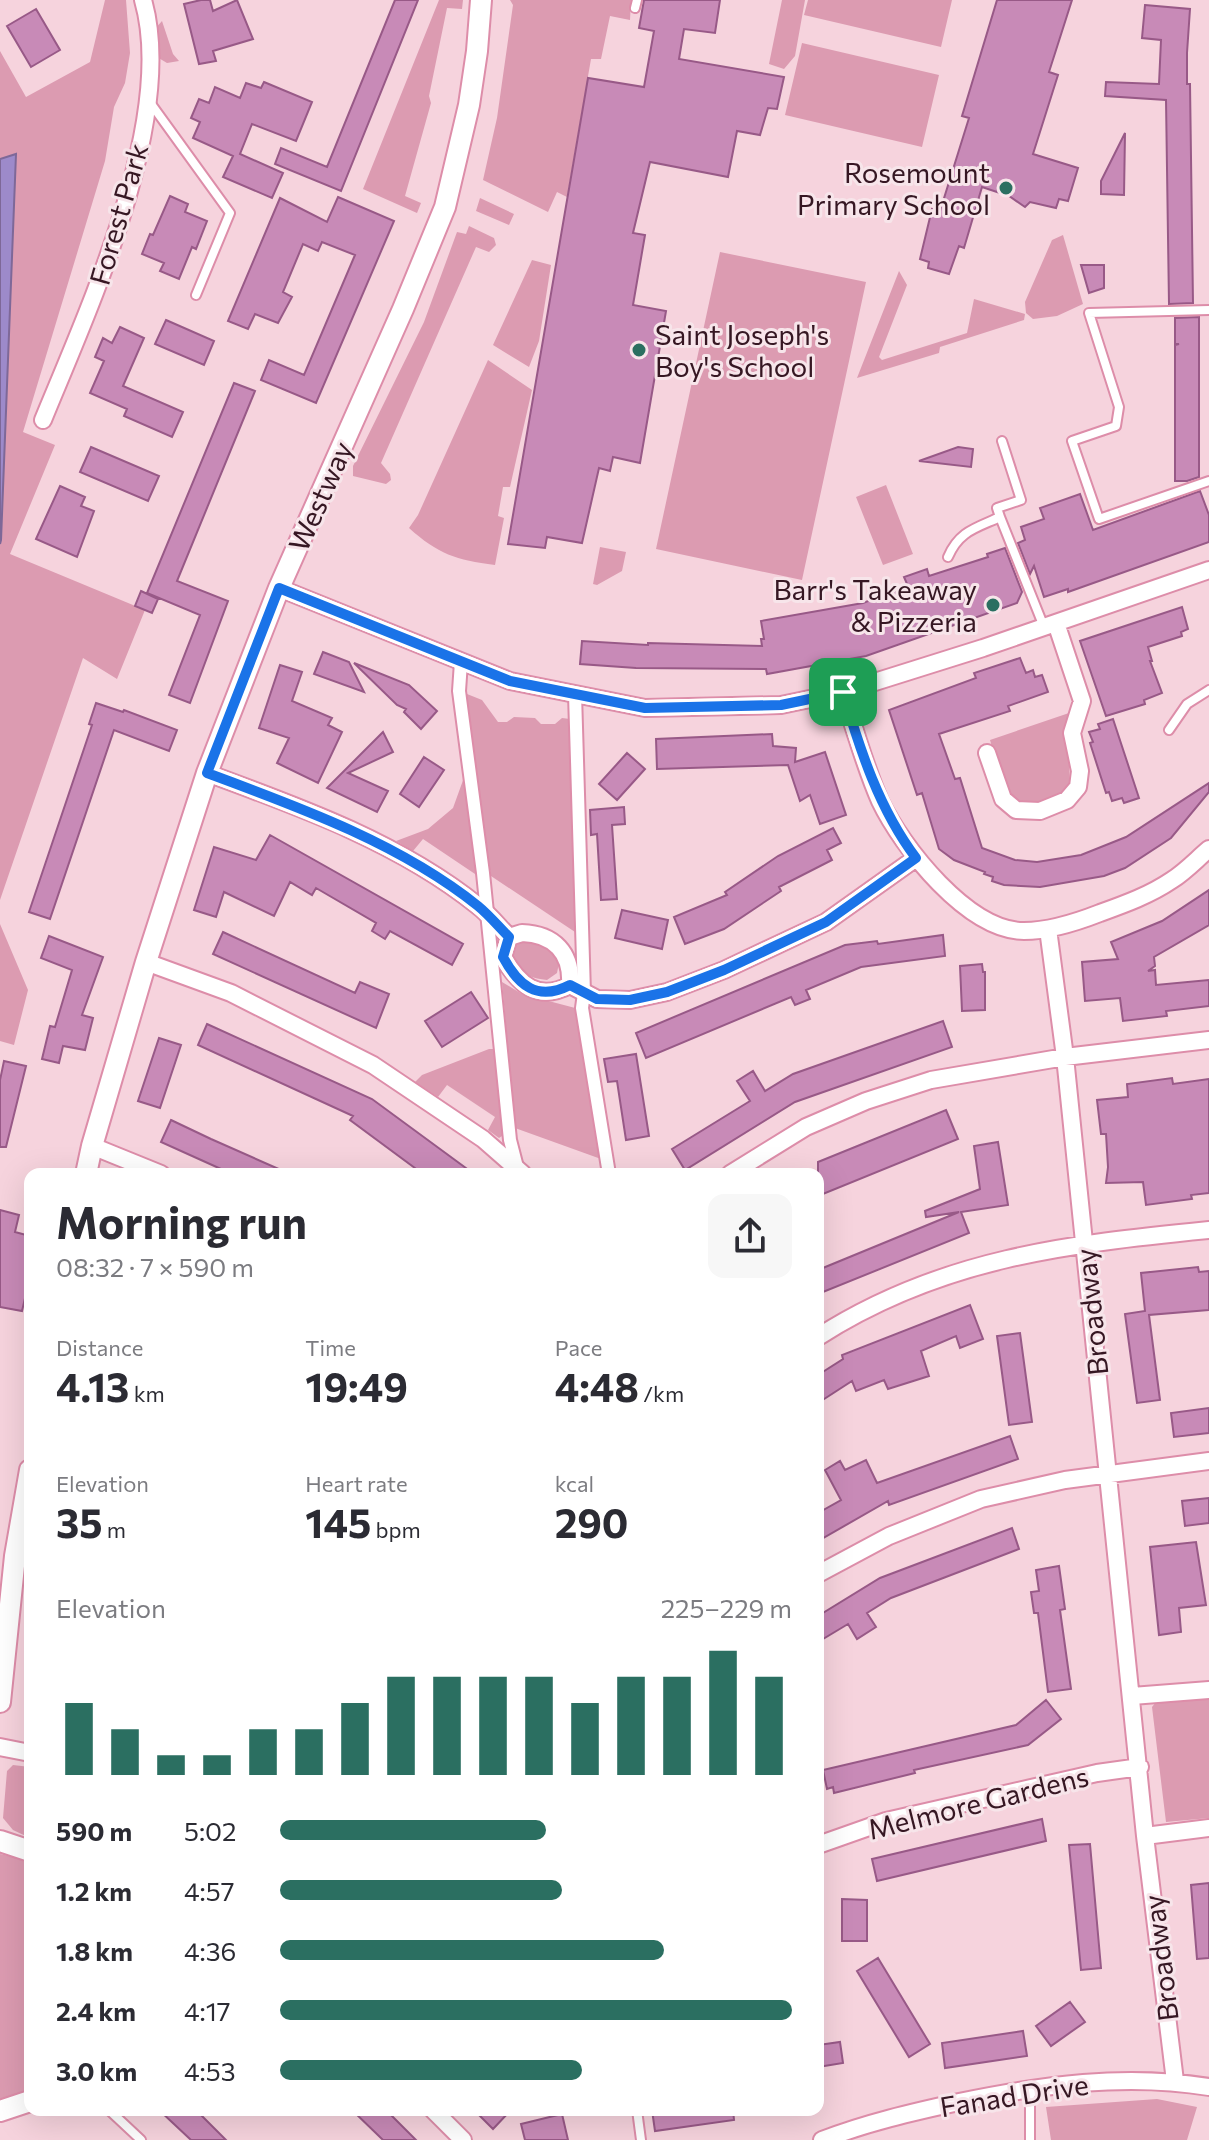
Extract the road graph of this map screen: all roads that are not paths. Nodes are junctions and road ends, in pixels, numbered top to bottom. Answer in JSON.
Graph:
{"nodes":[{"id":1,"x":143,"y":0,"type":"edge"},
{"id":2,"x":481,"y":0,"type":"edge"},
{"id":3,"x":149,"y":100,"type":"junction"},
{"id":4,"x":196,"y":295,"type":"dead end"},
{"id":5,"x":1209,"y":310,"type":"edge"},
{"id":6,"x":43,"y":420,"type":"dead end"},
{"id":7,"x":1002,"y":441,"type":"dead end"},
{"id":8,"x":1209,"y":481,"type":"edge"},
{"id":9,"x":1000,"y":517,"type":"junction"},
{"id":10,"x":948,"y":557,"type":"dead end"},
{"id":11,"x":1209,"y":570,"type":"edge"},
{"id":12,"x":279,"y":588,"type":"junction"},
{"id":13,"x":1050,"y":625,"type":"junction"},
{"id":14,"x":461,"y":662,"type":"junction"},
{"id":15,"x":1209,"y":690,"type":"edge"},
{"id":16,"x":843,"y":692,"type":"junction"},
{"id":17,"x":575,"y":694,"type":"junction"},
{"id":18,"x":1169,"y":730,"type":"dead end"},
{"id":19,"x":987,"y":753,"type":"dead end"},
{"id":20,"x":207,"y":773,"type":"junction"},
{"id":21,"x":1209,"y":849,"type":"edge"},
{"id":22,"x":916,"y":858,"type":"junction"},
{"id":23,"x":486,"y":914,"type":"junction"},
{"id":24,"x":1048,"y":929,"type":"junction"},
{"id":25,"x":509,"y":937,"type":"junction"},
{"id":26,"x":146,"y":962,"type":"junction"},
{"id":27,"x":577,"y":989,"type":"junction"},
{"id":28,"x":1209,"y":1040,"type":"edge"},
{"id":29,"x":1065,"y":1057,"type":"junction"},
{"id":30,"x":92,"y":1146,"type":"junction"},
{"id":31,"x":87,"y":1168,"type":"edge"},
{"id":32,"x":146,"y":1168,"type":"edge"},
{"id":33,"x":514,"y":1168,"type":"edge"},
{"id":34,"x":518,"y":1168,"type":"edge"},
{"id":35,"x":608,"y":1168,"type":"edge"},
{"id":36,"x":740,"y":1168,"type":"edge"},
{"id":37,"x":1209,"y":1230,"type":"edge"},
{"id":38,"x":1084,"y":1243,"type":"junction"},
{"id":39,"x":824,"y":1333,"type":"edge"},
{"id":40,"x":1209,"y":1461,"type":"edge"},
{"id":41,"x":1107,"y":1476,"type":"junction"},
{"id":42,"x":24,"y":1535,"type":"edge"},
{"id":43,"x":22,"y":1557,"type":"edge"},
{"id":44,"x":824,"y":1571,"type":"edge"},
{"id":45,"x":1209,"y":1690,"type":"edge"},
{"id":46,"x":1132,"y":1696,"type":"junction"},
{"id":47,"x":0,"y":1702,"type":"edge"},
{"id":48,"x":0,"y":1747,"type":"edge"},
{"id":49,"x":24,"y":1752,"type":"edge"},
{"id":50,"x":1140,"y":1767,"type":"junction"},
{"id":51,"x":1209,"y":1828,"type":"edge"},
{"id":52,"x":1145,"y":1836,"type":"junction"},
{"id":53,"x":0,"y":1841,"type":"edge"},
{"id":54,"x":824,"y":1843,"type":"edge"},
{"id":55,"x":24,"y":1849,"type":"edge"},
{"id":56,"x":1175,"y":2081,"type":"junction"},
{"id":57,"x":1209,"y":2087,"type":"edge"},
{"id":58,"x":1030,"y":2088,"type":"junction"},
{"id":59,"x":24,"y":2103,"type":"edge"},
{"id":60,"x":0,"y":2111,"type":"edge"},
{"id":61,"x":115,"y":2116,"type":"edge"},
{"id":62,"x":439,"y":2116,"type":"edge"},
{"id":63,"x":638,"y":2116,"type":"edge"},
{"id":64,"x":141,"y":2140,"type":"edge"},
{"id":65,"x":463,"y":2140,"type":"edge"},
{"id":66,"x":641,"y":2140,"type":"edge"},
{"id":67,"x":822,"y":2140,"type":"edge"},
{"id":68,"x":1030,"y":2140,"type":"edge"}],
"edges":[{"from":1,"to":3,"type":"street","name":"Forest Park"},
{"from":2,"to":12,"type":"street","name":"Westway"},
{"from":3,"to":4,"type":"lane"},
{"from":3,"to":6,"type":"street","name":"Forest Park"},
{"from":5,"to":8,"type":"lane"},
{"from":7,"to":9,"type":"lane"},
{"from":9,"to":10,"type":"lane"},
{"from":9,"to":13,"type":"lane"},
{"from":11,"to":13,"type":"street"},
{"from":12,"to":14,"type":"street"},
{"from":12,"to":20,"type":"street","name":"Westway"},
{"from":13,"to":16,"type":"street"},
{"from":13,"to":19,"type":"street"},
{"from":14,"to":17,"type":"street"},
{"from":14,"to":23,"type":"street"},
{"from":15,"to":18,"type":"lane"},
{"from":16,"to":17,"type":"street"},
{"from":16,"to":22,"type":"street"},
{"from":17,"to":27,"type":"street"},
{"from":20,"to":23,"type":"street"},
{"from":20,"to":26,"type":"street","name":"Westway"},
{"from":21,"to":24,"type":"street"},
{"from":22,"to":24,"type":"street"},
{"from":22,"to":27,"type":"street"},
{"from":23,"to":25,"type":"street"},
{"from":23,"to":34,"type":"street"},
{"from":24,"to":29,"type":"street","name":"Broadway"},
{"from":25,"to":27,"type":"street"},
{"from":25,"to":27,"type":"street"},
{"from":26,"to":30,"type":"street","name":"Westway"},
{"from":26,"to":33,"type":"street"},
{"from":27,"to":35,"type":"street"},
{"from":28,"to":29,"type":"street"},
{"from":29,"to":36,"type":"street"},
{"from":29,"to":38,"type":"street","name":"Broadway"},
{"from":30,"to":31,"type":"street","name":"Westway"},
{"from":30,"to":32,"type":"street"},
{"from":37,"to":38,"type":"street"},
{"from":38,"to":39,"type":"street"},
{"from":38,"to":41,"type":"street","name":"Broadway"},
{"from":40,"to":41,"type":"street"},
{"from":41,"to":44,"type":"street"},
{"from":41,"to":46,"type":"street","name":"Broadway"},
{"from":42,"to":43,"type":"street"},
{"from":43,"to":47,"type":"street"},
{"from":45,"to":46,"type":"street"},
{"from":46,"to":50,"type":"street","name":"Broadway"},
{"from":48,"to":49,"type":"street"},
{"from":50,"to":52,"type":"street","name":"Broadway"},
{"from":50,"to":54,"type":"street","name":"Melmore Gardens"},
{"from":51,"to":52,"type":"street"},
{"from":52,"to":56,"type":"street","name":"Broadway"},
{"from":53,"to":55,"type":"street"},
{"from":56,"to":57,"type":"street","name":"Fanad Drive"},
{"from":56,"to":58,"type":"street","name":"Fanad Drive"},
{"from":58,"to":67,"type":"street","name":"Fanad Drive"},
{"from":58,"to":68,"type":"lane"},
{"from":59,"to":60,"type":"street"},
{"from":61,"to":64,"type":"lane"},
{"from":62,"to":65,"type":"street"},
{"from":63,"to":66,"type":"lane"}]}
